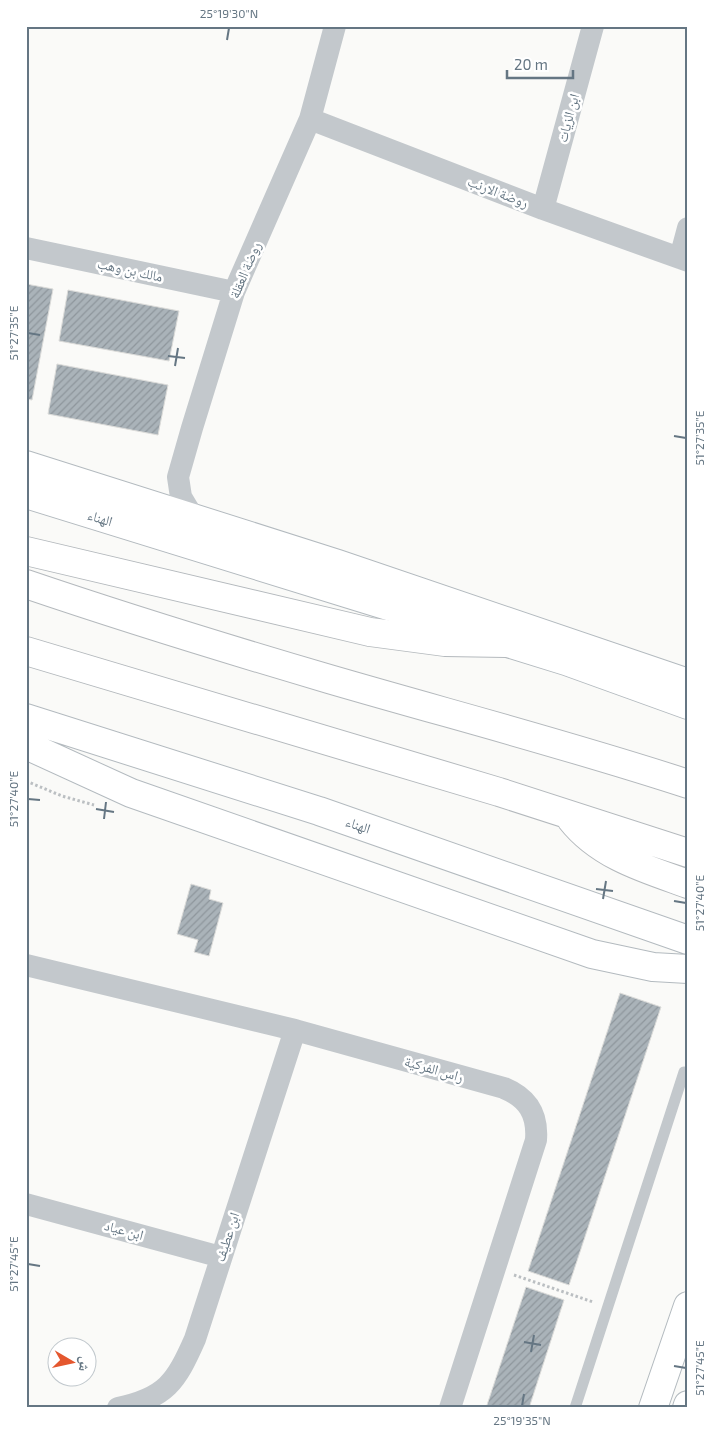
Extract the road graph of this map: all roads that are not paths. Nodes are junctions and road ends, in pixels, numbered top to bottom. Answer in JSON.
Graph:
{"nodes":[{"id":1,"x":335,"y":26,"type":"edge"},
{"id":2,"x":593,"y":26,"type":"edge"},
{"id":3,"x":310,"y":119,"type":"junction"},
{"id":4,"x":543,"y":209,"type":"junction"},
{"id":5,"x":688,"y":228,"type":"edge"},
{"id":6,"x":26,"y":248,"type":"edge"},
{"id":7,"x":684,"y":260,"type":"edge"},
{"id":8,"x":234,"y":292,"type":"junction"},
{"id":9,"x":26,"y":465,"type":"edge"},
{"id":10,"x":26,"y":494,"type":"edge"},
{"id":11,"x":194,"y":517,"type":"junction"},
{"id":12,"x":26,"y":551,"type":"edge"},
{"id":13,"x":26,"y":584,"type":"edge"},
{"id":14,"x":506,"y":643,"type":"junction"},
{"id":15,"x":26,"y":651,"type":"edge"},
{"id":16,"x":688,"y":683,"type":"edge"},
{"id":17,"x":688,"y":705,"type":"edge"},
{"id":18,"x":26,"y":718,"type":"edge"},
{"id":19,"x":26,"y":745,"type":"edge"},
{"id":20,"x":688,"y":784,"type":"edge"},
{"id":21,"x":569,"y":816,"type":"junction"},
{"id":22,"x":688,"y":853,"type":"edge"},
{"id":23,"x":688,"y":884,"type":"edge"},
{"id":24,"x":687,"y":940,"type":"edge"},
{"id":25,"x":26,"y":965,"type":"edge"},
{"id":26,"x":688,"y":969,"type":"edge"},
{"id":27,"x":295,"y":1030,"type":"junction"},
{"id":28,"x":684,"y":1072,"type":"dead end"},
{"id":29,"x":26,"y":1204,"type":"edge"},
{"id":30,"x":221,"y":1256,"type":"junction"},
{"id":31,"x":688,"y":1306,"type":"edge"},
{"id":32,"x":118,"y":1408,"type":"edge"},
{"id":33,"x":450,"y":1408,"type":"edge"},
{"id":34,"x":575,"y":1408,"type":"edge"},
{"id":35,"x":653,"y":1408,"type":"edge"}],
"edges":[{"from":1,"to":3,"type":"street","name":"روضة العقلة"},
{"from":2,"to":4,"type":"street","name":"ابن الزيات"},
{"from":3,"to":4,"type":"street","name":"روضة الارنب"},
{"from":3,"to":8,"type":"street","name":"روضة العقلة"},
{"from":4,"to":7,"type":"street","name":"روضة الارنب"},
{"from":5,"to":7,"type":"street"},
{"from":6,"to":8,"type":"street","name":"مالك بن وهب"},
{"from":8,"to":11,"type":"street","name":"روضة العقلة"},
{"from":9,"to":11,"type":"main road"},
{"from":10,"to":14,"type":"main road","name":"الهناء"},
{"from":11,"to":16,"type":"main road"},
{"from":12,"to":14,"type":"main road"},
{"from":13,"to":20,"type":"main road"},
{"from":14,"to":17,"type":"main road","name":"الهناء"},
{"from":15,"to":21,"type":"main road"},
{"from":18,"to":24,"type":"main road","name":"الهناء"},
{"from":19,"to":26,"type":"main road"},
{"from":21,"to":22,"type":"main road"},
{"from":21,"to":23,"type":"main road"},
{"from":25,"to":27,"type":"street","name":"راس الفركية"},
{"from":27,"to":30,"type":"street","name":"ابن عطيف"},
{"from":27,"to":33,"type":"street","name":"راس الفركية"},
{"from":28,"to":34,"type":"lane"},
{"from":29,"to":30,"type":"street","name":"ابن عياد"},
{"from":30,"to":32,"type":"street","name":"ابن عطيف"},
{"from":31,"to":35,"type":"main road"}]}
